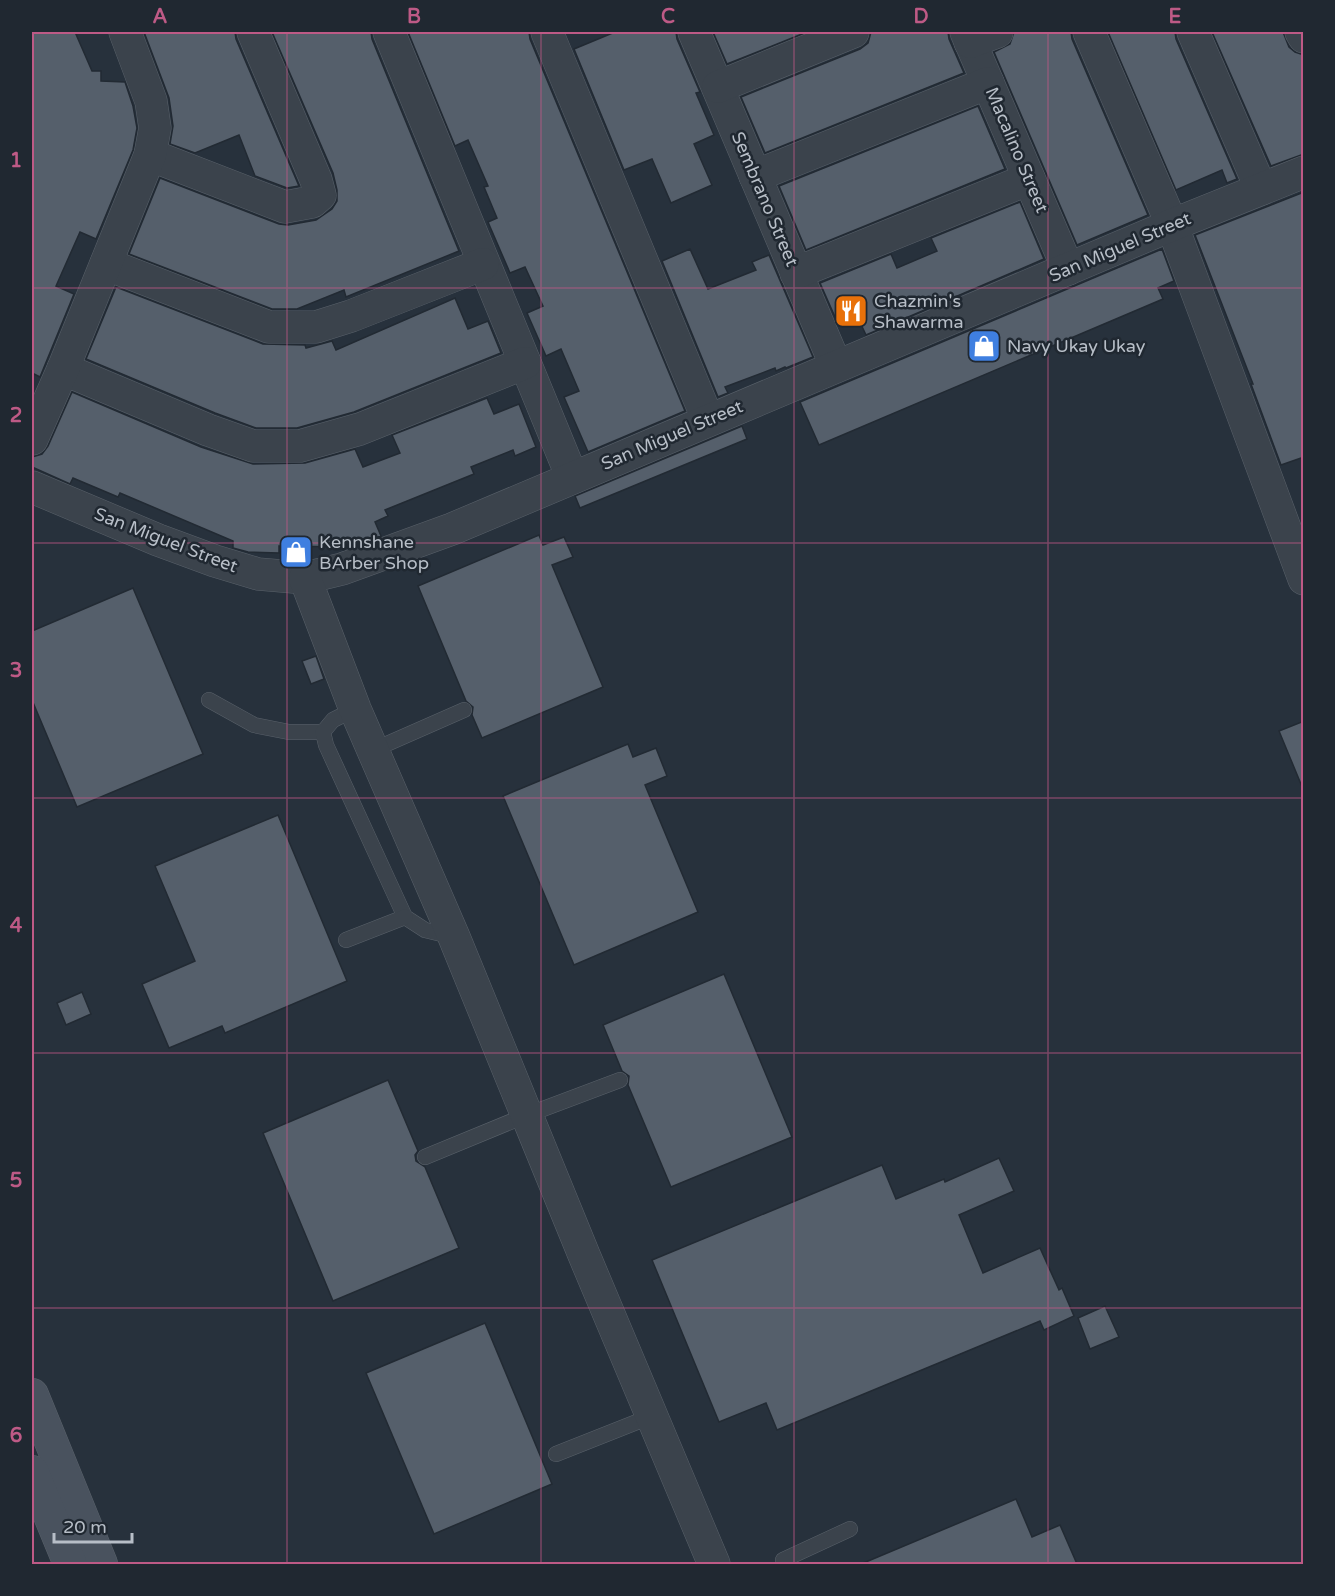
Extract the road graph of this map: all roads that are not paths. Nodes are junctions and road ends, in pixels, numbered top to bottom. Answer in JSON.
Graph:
{"nodes":[{"id":1,"x":124,"y":32,"type":"edge"},
{"id":2,"x":253,"y":32,"type":"edge"},
{"id":3,"x":389,"y":32,"type":"edge"},
{"id":4,"x":547,"y":32,"type":"edge"},
{"id":5,"x":694,"y":32,"type":"edge"},
{"id":6,"x":853,"y":32,"type":"edge"},
{"id":7,"x":1089,"y":32,"type":"edge"},
{"id":8,"x":1193,"y":32,"type":"edge"},
{"id":9,"x":1301,"y":32,"type":"edge"},
{"id":10,"x":978,"y":35,"type":"edge"},
{"id":11,"x":1304,"y":37,"type":"edge"},
{"id":12,"x":988,"y":83,"type":"junction"},
{"id":13,"x":718,"y":87,"type":"junction"},
{"id":14,"x":150,"y":155,"type":"junction"},
{"id":15,"x":1304,"y":172,"type":"edge"},
{"id":16,"x":755,"y":176,"type":"junction"},
{"id":17,"x":1029,"y":179,"type":"junction"},
{"id":18,"x":1261,"y":189,"type":"junction"},
{"id":19,"x":1172,"y":225,"type":"junction"},
{"id":20,"x":106,"y":264,"type":"junction"},
{"id":21,"x":483,"y":264,"type":"junction"},
{"id":22,"x":1068,"y":268,"type":"junction"},
{"id":23,"x":796,"y":273,"type":"junction"},
{"id":24,"x":525,"y":363,"type":"junction"},
{"id":25,"x":836,"y":366,"type":"junction"},
{"id":26,"x":63,"y":369,"type":"junction"},
{"id":27,"x":708,"y":420,"type":"junction"},
{"id":28,"x":32,"y":438,"type":"edge"},
{"id":29,"x":572,"y":477,"type":"junction"},
{"id":30,"x":32,"y":487,"type":"edge"},
{"id":31,"x":305,"y":578,"type":"junction"},
{"id":32,"x":1304,"y":579,"type":"edge"},
{"id":33,"x":208,"y":700,"type":"dead end"},
{"id":34,"x":355,"y":709,"type":"junction"},
{"id":35,"x":464,"y":710,"type":"dead end"},
{"id":36,"x":323,"y":732,"type":"junction"},
{"id":37,"x":373,"y":750,"type":"junction"},
{"id":38,"x":405,"y":917,"type":"junction"},
{"id":39,"x":454,"y":937,"type":"junction"},
{"id":40,"x":346,"y":940,"type":"dead end"},
{"id":41,"x":620,"y":1080,"type":"dead end"},
{"id":42,"x":527,"y":1115,"type":"junction"},
{"id":43,"x":425,"y":1157,"type":"dead end"},
{"id":44,"x":32,"y":1395,"type":"edge"},
{"id":45,"x":652,"y":1416,"type":"junction"},
{"id":46,"x":556,"y":1454,"type":"dead end"},
{"id":47,"x":32,"y":1472,"type":"edge"},
{"id":48,"x":850,"y":1529,"type":"dead end"},
{"id":49,"x":780,"y":1563,"type":"edge"},
{"id":50,"x":70,"y":1564,"type":"edge"},
{"id":51,"x":101,"y":1564,"type":"edge"},
{"id":52,"x":714,"y":1564,"type":"edge"}],
"edges":[{"from":1,"to":14,"type":"street"},
{"from":2,"to":14,"type":"street"},
{"from":3,"to":21,"type":"street"},
{"from":4,"to":27,"type":"street"},
{"from":5,"to":13,"type":"street","name":"Sembrano Street"},
{"from":6,"to":13,"type":"street"},
{"from":7,"to":19,"type":"street"},
{"from":8,"to":18,"type":"street"},
{"from":9,"to":11,"type":"street"},
{"from":10,"to":12,"type":"street","name":"Macalino Street"},
{"from":12,"to":16,"type":"street"},
{"from":12,"to":17,"type":"street","name":"Macalino Street"},
{"from":13,"to":16,"type":"street","name":"Sembrano Street"},
{"from":14,"to":20,"type":"street"},
{"from":15,"to":18,"type":"street","name":"San Miguel Street"},
{"from":16,"to":23,"type":"street","name":"Sembrano Street"},
{"from":17,"to":22,"type":"street","name":"Macalino Street"},
{"from":17,"to":23,"type":"street"},
{"from":18,"to":19,"type":"street","name":"San Miguel Street"},
{"from":19,"to":22,"type":"street","name":"San Miguel Street"},
{"from":19,"to":32,"type":"street"},
{"from":20,"to":21,"type":"street"},
{"from":20,"to":26,"type":"street"},
{"from":21,"to":24,"type":"street"},
{"from":22,"to":25,"type":"street","name":"San Miguel Street"},
{"from":23,"to":25,"type":"street","name":"Sembrano Street"},
{"from":24,"to":26,"type":"street"},
{"from":24,"to":29,"type":"street"},
{"from":25,"to":27,"type":"street","name":"San Miguel Street"},
{"from":26,"to":28,"type":"street"},
{"from":27,"to":29,"type":"street","name":"San Miguel Street"},
{"from":29,"to":31,"type":"street","name":"San Miguel Street"},
{"from":30,"to":31,"type":"street","name":"San Miguel Street"},
{"from":31,"to":34,"type":"street"},
{"from":33,"to":36,"type":"lane"},
{"from":34,"to":36,"type":"lane"},
{"from":34,"to":37,"type":"street"},
{"from":35,"to":37,"type":"lane"},
{"from":36,"to":38,"type":"lane"},
{"from":37,"to":39,"type":"street"},
{"from":38,"to":39,"type":"lane"},
{"from":38,"to":40,"type":"lane"},
{"from":39,"to":42,"type":"street"},
{"from":41,"to":42,"type":"lane"},
{"from":42,"to":43,"type":"lane"},
{"from":42,"to":45,"type":"street"},
{"from":44,"to":51,"type":"main road"},
{"from":45,"to":46,"type":"lane"},
{"from":45,"to":52,"type":"street"},
{"from":47,"to":50,"type":"main road"},
{"from":48,"to":49,"type":"lane"}]}
